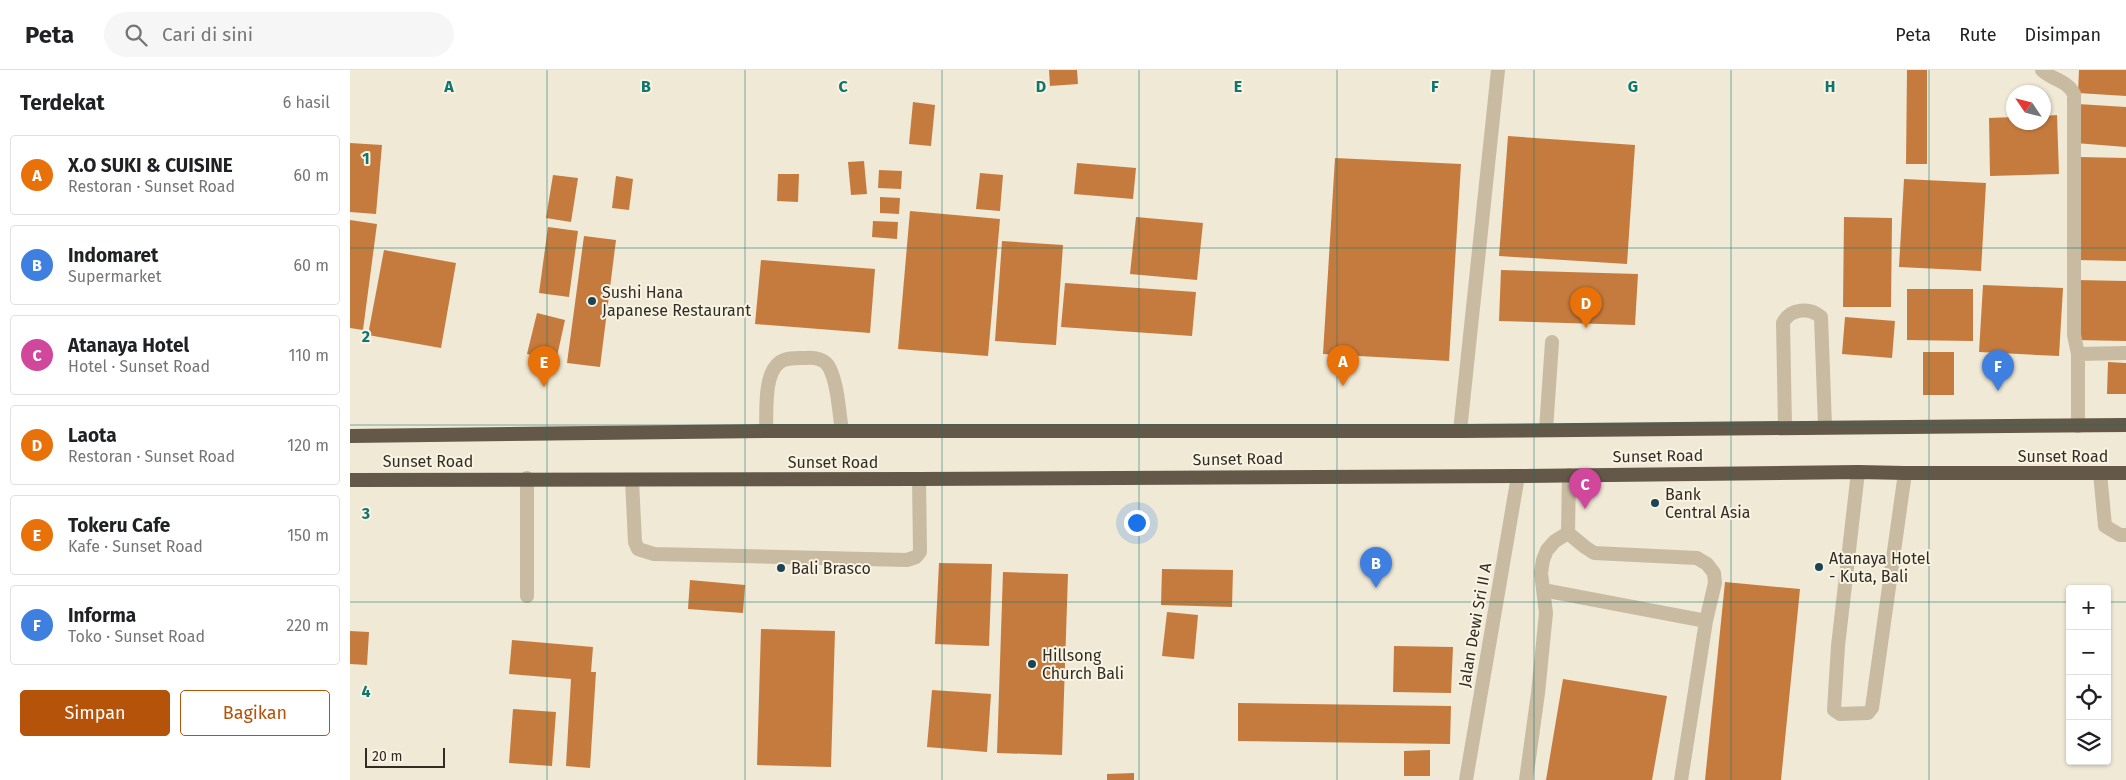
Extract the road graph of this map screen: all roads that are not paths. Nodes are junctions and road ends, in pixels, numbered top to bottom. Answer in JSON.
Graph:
{"nodes":[{"id":1,"x":1498,"y":70,"type":"edge"},
{"id":2,"x":2042,"y":70,"type":"edge"},
{"id":3,"x":1552,"y":342,"type":"dead end"},
{"id":4,"x":2126,"y":353,"type":"edge"},
{"id":5,"x":2078,"y":354,"type":"junction"},
{"id":6,"x":2126,"y":425,"type":"edge"},
{"id":7,"x":1826,"y":426,"type":"junction"},
{"id":8,"x":2078,"y":426,"type":"junction"},
{"id":9,"x":1785,"y":427,"type":"junction"},
{"id":10,"x":1546,"y":430,"type":"junction"},
{"id":11,"x":1460,"y":431,"type":"junction"},
{"id":12,"x":766,"y":432,"type":"junction"},
{"id":13,"x":842,"y":432,"type":"junction"},
{"id":14,"x":350,"y":436,"type":"edge"},
{"id":15,"x":1858,"y":472,"type":"junction"},
{"id":16,"x":1905,"y":473,"type":"junction"},
{"id":17,"x":2100,"y":473,"type":"junction"},
{"id":18,"x":2126,"y":473,"type":"edge"},
{"id":19,"x":1569,"y":475,"type":"junction"},
{"id":20,"x":1518,"y":476,"type":"junction"},
{"id":21,"x":527,"y":478,"type":"junction"},
{"id":22,"x":919,"y":479,"type":"junction"},
{"id":23,"x":350,"y":480,"type":"edge"},
{"id":24,"x":632,"y":480,"type":"junction"},
{"id":25,"x":1568,"y":533,"type":"junction"},
{"id":26,"x":2126,"y":536,"type":"edge"},
{"id":27,"x":1543,"y":590,"type":"junction"},
{"id":28,"x":527,"y":596,"type":"dead end"},
{"id":29,"x":1706,"y":621,"type":"junction"},
{"id":30,"x":1466,"y":780,"type":"edge"},
{"id":31,"x":1526,"y":780,"type":"edge"},
{"id":32,"x":1681,"y":780,"type":"edge"}],
"edges":[{"from":1,"to":11,"type":"street"},
{"from":2,"to":5,"type":"street"},
{"from":3,"to":10,"type":"street"},
{"from":4,"to":5,"type":"street"},
{"from":5,"to":8,"type":"street"},
{"from":6,"to":8,"type":"highway","name":"Sunset Road"},
{"from":7,"to":8,"type":"highway","name":"Sunset Road"},
{"from":7,"to":9,"type":"highway","name":"Sunset Road"},
{"from":7,"to":9,"type":"street"},
{"from":9,"to":10,"type":"highway","name":"Sunset Road"},
{"from":10,"to":11,"type":"highway","name":"Sunset Road"},
{"from":11,"to":13,"type":"highway","name":"Sunset Road"},
{"from":12,"to":13,"type":"highway","name":"Sunset Road"},
{"from":12,"to":13,"type":"street"},
{"from":12,"to":14,"type":"highway","name":"Sunset Road"},
{"from":15,"to":16,"type":"highway","name":"Sunset Road"},
{"from":15,"to":16,"type":"street"},
{"from":15,"to":19,"type":"highway","name":"Sunset Road"},
{"from":16,"to":17,"type":"highway","name":"Sunset Road"},
{"from":17,"to":18,"type":"highway","name":"Sunset Road"},
{"from":17,"to":26,"type":"street"},
{"from":19,"to":20,"type":"highway","name":"Sunset Road"},
{"from":19,"to":25,"type":"street"},
{"from":20,"to":22,"type":"highway","name":"Sunset Road"},
{"from":20,"to":30,"type":"street","name":"Jalan Dewi Sri II A"},
{"from":21,"to":23,"type":"highway","name":"Sunset Road"},
{"from":21,"to":24,"type":"highway","name":"Sunset Road"},
{"from":21,"to":28,"type":"street"},
{"from":22,"to":24,"type":"highway","name":"Sunset Road"},
{"from":22,"to":24,"type":"street"},
{"from":25,"to":27,"type":"street"},
{"from":25,"to":29,"type":"street"},
{"from":27,"to":29,"type":"street"},
{"from":27,"to":31,"type":"street"},
{"from":29,"to":32,"type":"street"}]}
